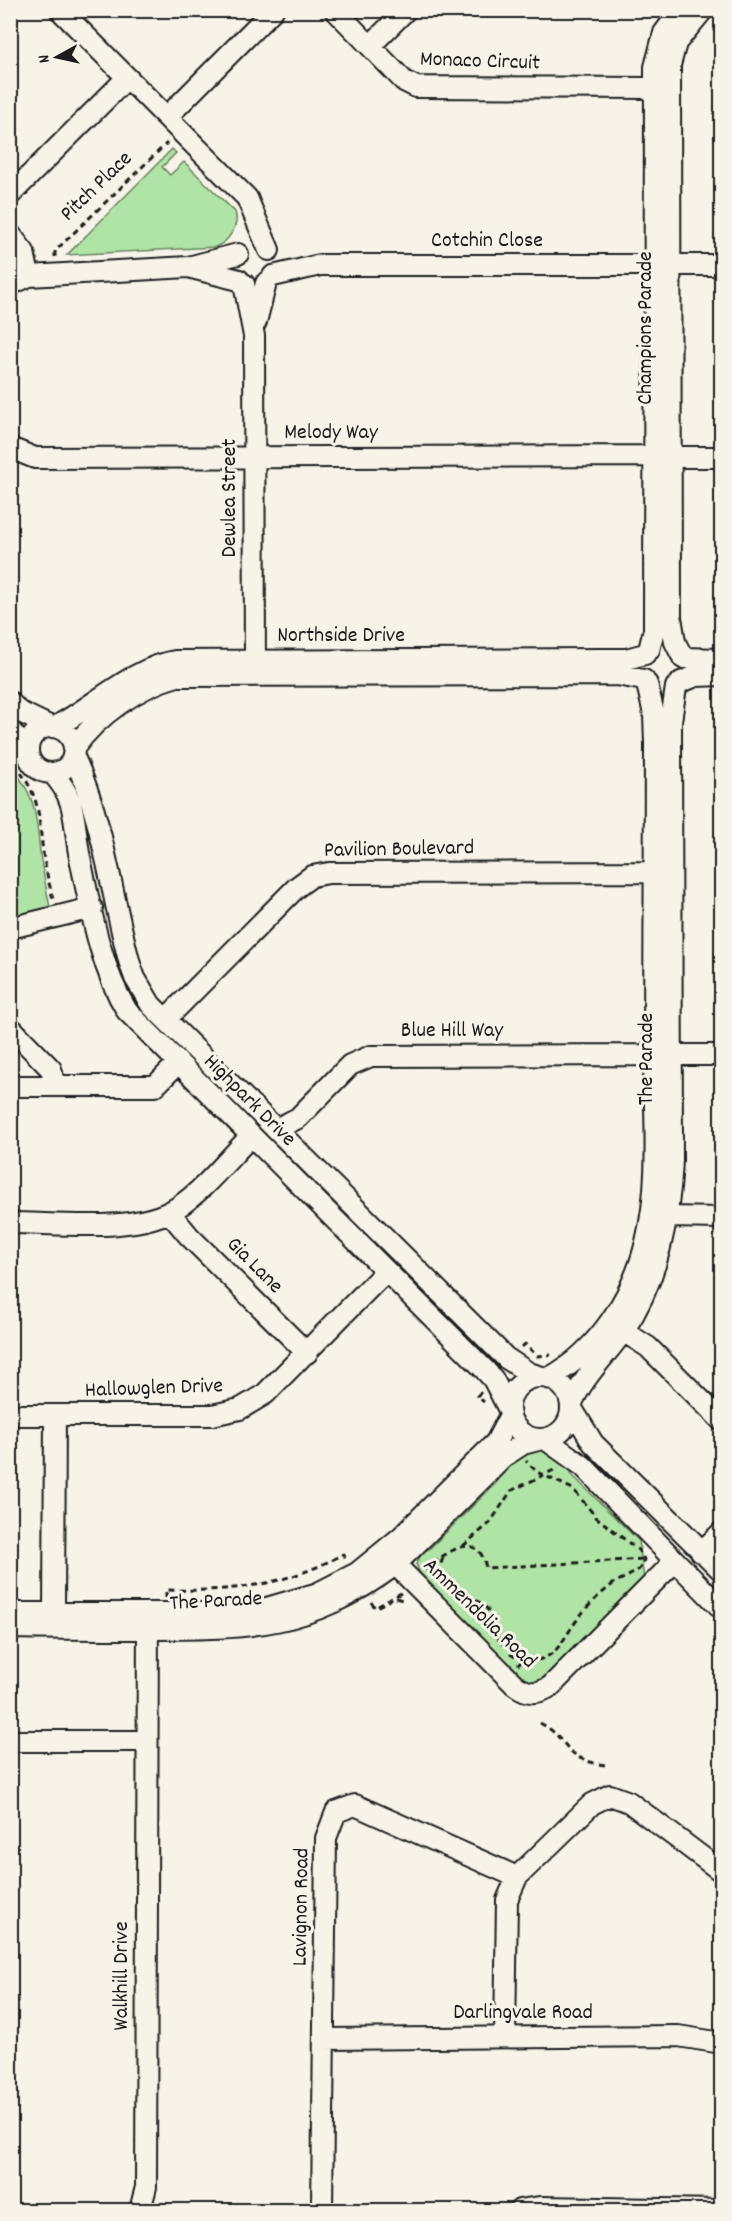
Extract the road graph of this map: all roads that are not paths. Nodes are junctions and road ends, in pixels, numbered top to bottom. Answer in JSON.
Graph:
{"nodes":[{"id":1,"x":60,"y":10,"type":"edge"},
{"id":2,"x":273,"y":10,"type":"edge"},
{"id":3,"x":335,"y":10,"type":"edge"},
{"id":4,"x":406,"y":10,"type":"edge"},
{"id":5,"x":681,"y":10,"type":"edge"},
{"id":6,"x":703,"y":10,"type":"edge"},
{"id":7,"x":370,"y":46,"type":"junction"},
{"id":8,"x":127,"y":78,"type":"junction"},
{"id":9,"x":654,"y":88,"type":"junction"},
{"id":10,"x":167,"y":117,"type":"junction"},
{"id":11,"x":10,"y":195,"type":"edge"},
{"id":12,"x":252,"y":209,"type":"junction"},
{"id":13,"x":10,"y":234,"type":"edge"},
{"id":14,"x":240,"y":251,"type":"junction"},
{"id":15,"x":270,"y":251,"type":"junction"},
{"id":16,"x":320,"y":265,"type":"junction"},
{"id":17,"x":662,"y":265,"type":"junction"},
{"id":18,"x":722,"y":265,"type":"edge"},
{"id":19,"x":188,"y":267,"type":"junction"},
{"id":20,"x":29,"y":276,"type":"junction"},
{"id":21,"x":270,"y":279,"type":"junction"},
{"id":22,"x":242,"y":282,"type":"junction"},
{"id":23,"x":10,"y":285,"type":"edge"},
{"id":24,"x":254,"y":336,"type":"junction"},
{"id":25,"x":10,"y":448,"type":"edge"},
{"id":26,"x":662,"y":456,"type":"junction"},
{"id":27,"x":722,"y":456,"type":"edge"},
{"id":28,"x":255,"y":457,"type":"junction"},
{"id":29,"x":647,"y":652,"type":"junction"},
{"id":30,"x":682,"y":656,"type":"junction"},
{"id":31,"x":722,"y":659,"type":"edge"},
{"id":32,"x":255,"y":668,"type":"junction"},
{"id":33,"x":722,"y":675,"type":"edge"},
{"id":34,"x":646,"y":682,"type":"junction"},
{"id":35,"x":678,"y":684,"type":"junction"},
{"id":36,"x":10,"y":702,"type":"edge"},
{"id":37,"x":52,"y":727,"type":"junction"},
{"id":38,"x":10,"y":730,"type":"edge"},
{"id":39,"x":73,"y":751,"type":"junction"},
{"id":40,"x":19,"y":756,"type":"edge"},
{"id":41,"x":52,"y":773,"type":"junction"},
{"id":42,"x":663,"y":872,"type":"junction"},
{"id":43,"x":92,"y":908,"type":"junction"},
{"id":44,"x":10,"y":928,"type":"edge"},
{"id":45,"x":166,"y":1019,"type":"junction"},
{"id":46,"x":10,"y":1027,"type":"edge"},
{"id":47,"x":663,"y":1055,"type":"junction"},
{"id":48,"x":722,"y":1055,"type":"edge"},
{"id":49,"x":177,"y":1064,"type":"junction"},
{"id":50,"x":54,"y":1085,"type":"junction"},
{"id":51,"x":10,"y":1086,"type":"edge"},
{"id":52,"x":276,"y":1129,"type":"junction"},
{"id":53,"x":250,"y":1137,"type":"junction"},
{"id":54,"x":169,"y":1212,"type":"junction"},
{"id":55,"x":667,"y":1217,"type":"junction"},
{"id":56,"x":722,"y":1218,"type":"edge"},
{"id":57,"x":10,"y":1223,"type":"edge"},
{"id":58,"x":386,"y":1271,"type":"junction"},
{"id":59,"x":623,"y":1331,"type":"junction"},
{"id":60,"x":307,"y":1353,"type":"junction"},
{"id":61,"x":545,"y":1378,"type":"junction"},
{"id":62,"x":571,"y":1406,"type":"junction"},
{"id":63,"x":510,"y":1412,"type":"junction"},
{"id":64,"x":10,"y":1415,"type":"edge"},
{"id":65,"x":55,"y":1415,"type":"junction"},
{"id":66,"x":722,"y":1421,"type":"edge"},
{"id":67,"x":543,"y":1439,"type":"junction"},
{"id":68,"x":722,"y":1532,"type":"edge"},
{"id":69,"x":701,"y":1552,"type":"junction"},
{"id":70,"x":390,"y":1559,"type":"junction"},
{"id":71,"x":675,"y":1561,"type":"junction"},
{"id":72,"x":722,"y":1571,"type":"edge"},
{"id":73,"x":722,"y":1609,"type":"edge"},
{"id":74,"x":10,"y":1612,"type":"edge"},
{"id":75,"x":54,"y":1613,"type":"junction"},
{"id":76,"x":147,"y":1621,"type":"junction"},
{"id":77,"x":10,"y":1628,"type":"edge"},
{"id":78,"x":10,"y":1741,"type":"edge"},
{"id":79,"x":147,"y":1741,"type":"junction"},
{"id":80,"x":722,"y":1872,"type":"edge"},
{"id":81,"x":517,"y":1877,"type":"junction"},
{"id":82,"x":506,"y":2037,"type":"junction"},
{"id":83,"x":325,"y":2039,"type":"junction"},
{"id":84,"x":722,"y":2043,"type":"edge"},
{"id":85,"x":722,"y":2210,"type":"edge"},
{"id":86,"x":140,"y":2211,"type":"edge"},
{"id":87,"x":322,"y":2211,"type":"edge"},
{"id":88,"x":520,"y":2211,"type":"edge"}],
"edges":[{"from":1,"to":8,"type":"street"},
{"from":2,"to":10,"type":"street"},
{"from":3,"to":7,"type":"street","name":"Monaco Circuit"},
{"from":4,"to":7,"type":"street"},
{"from":5,"to":9,"type":"street","name":"Champions Parade"},
{"from":6,"to":17,"type":"street","name":"Champions Parade"},
{"from":7,"to":9,"type":"street","name":"Monaco Circuit"},
{"from":8,"to":10,"type":"street"},
{"from":8,"to":11,"type":"street"},
{"from":9,"to":17,"type":"street","name":"Champions Parade"},
{"from":10,"to":12,"type":"street"},
{"from":12,"to":14,"type":"street"},
{"from":12,"to":15,"type":"street"},
{"from":13,"to":20,"type":"street"},
{"from":14,"to":15,"type":"street"},
{"from":14,"to":19,"type":"street"},
{"from":14,"to":22,"type":"street"},
{"from":15,"to":16,"type":"street","name":"Cotchin Close"},
{"from":15,"to":21,"type":"street"},
{"from":16,"to":17,"type":"street","name":"Cotchin Close"},
{"from":16,"to":21,"type":"street","name":"Cotchin Close"},
{"from":17,"to":18,"type":"street","name":"Cotchin Close"},
{"from":17,"to":26,"type":"street","name":"Champions Parade"},
{"from":19,"to":20,"type":"street"},
{"from":19,"to":22,"type":"street"},
{"from":20,"to":23,"type":"street"},
{"from":21,"to":22,"type":"street"},
{"from":21,"to":24,"type":"street","name":"Dewlea Street"},
{"from":22,"to":24,"type":"street","name":"Dewlea Street"},
{"from":24,"to":28,"type":"street","name":"Dewlea Street"},
{"from":25,"to":28,"type":"street","name":"Melody Way"},
{"from":26,"to":27,"type":"street","name":"Melody Way"},
{"from":26,"to":28,"type":"street","name":"Melody Way"},
{"from":26,"to":29,"type":"street","name":"Champions Parade"},
{"from":26,"to":30,"type":"street","name":"Champions Parade"},
{"from":28,"to":32,"type":"street","name":"Dewlea Street"},
{"from":29,"to":30,"type":"street"},
{"from":29,"to":32,"type":"street","name":"Northside Drive"},
{"from":29,"to":34,"type":"street"},
{"from":30,"to":31,"type":"street"},
{"from":30,"to":35,"type":"street"},
{"from":32,"to":34,"type":"street","name":"Northside Drive"},
{"from":32,"to":37,"type":"street","name":"Northside Drive"},
{"from":32,"to":39,"type":"street","name":"Northside Drive"},
{"from":33,"to":35,"type":"street"},
{"from":34,"to":35,"type":"street"},
{"from":34,"to":42,"type":"street","name":"The Parade"},
{"from":35,"to":42,"type":"street","name":"The Parade"},
{"from":36,"to":37,"type":"street"},
{"from":37,"to":39,"type":"street","name":"Highpark Drive"},
{"from":37,"to":40,"type":"street","name":"Northside Drive"},
{"from":38,"to":40,"type":"street"},
{"from":39,"to":41,"type":"street","name":"Northside Drive"},
{"from":39,"to":45,"type":"street","name":"Highpark Drive"},
{"from":40,"to":41,"type":"street","name":"Highpark Drive"},
{"from":41,"to":43,"type":"street","name":"Highpark Drive"},
{"from":42,"to":45,"type":"street","name":"Pavilion Boulevard"},
{"from":42,"to":47,"type":"street","name":"The Parade"},
{"from":43,"to":44,"type":"street"},
{"from":43,"to":49,"type":"street","name":"Highpark Drive"},
{"from":45,"to":52,"type":"street","name":"Highpark Drive"},
{"from":46,"to":50,"type":"street"},
{"from":47,"to":48,"type":"street","name":"Blue Hill Way"},
{"from":47,"to":52,"type":"street","name":"Blue Hill Way"},
{"from":47,"to":55,"type":"street","name":"The Parade"},
{"from":47,"to":61,"type":"street","name":"The Parade"},
{"from":49,"to":50,"type":"street"},
{"from":49,"to":53,"type":"street","name":"Highpark Drive"},
{"from":50,"to":51,"type":"street"},
{"from":52,"to":61,"type":"street","name":"Highpark Drive"},
{"from":53,"to":54,"type":"street"},
{"from":53,"to":58,"type":"street","name":"Highpark Drive"},
{"from":54,"to":57,"type":"street"},
{"from":54,"to":60,"type":"street","name":"Gia Lane"},
{"from":55,"to":56,"type":"street"},
{"from":55,"to":59,"type":"street","name":"The Parade"},
{"from":58,"to":60,"type":"street","name":"Hallowglen Drive"},
{"from":58,"to":63,"type":"street","name":"Highpark Drive"},
{"from":59,"to":62,"type":"street","name":"The Parade"},
{"from":59,"to":66,"type":"street"},
{"from":60,"to":65,"type":"street","name":"Hallowglen Drive"},
{"from":61,"to":62,"type":"street"},
{"from":61,"to":63,"type":"street"},
{"from":62,"to":67,"type":"street"},
{"from":62,"to":69,"type":"street"},
{"from":63,"to":67,"type":"street"},
{"from":63,"to":70,"type":"street","name":"The Parade"},
{"from":64,"to":65,"type":"street","name":"Hallowglen Drive"},
{"from":65,"to":75,"type":"street"},
{"from":67,"to":70,"type":"street","name":"The Parade"},
{"from":67,"to":71,"type":"street"},
{"from":68,"to":69,"type":"street"},
{"from":69,"to":72,"type":"street"},
{"from":70,"to":71,"type":"street","name":"Ammendolia Road"},
{"from":70,"to":76,"type":"street","name":"The Parade"},
{"from":71,"to":73,"type":"street"},
{"from":74,"to":75,"type":"street","name":"The Parade"},
{"from":75,"to":76,"type":"street","name":"The Parade"},
{"from":76,"to":77,"type":"street","name":"The Parade"},
{"from":76,"to":79,"type":"street","name":"Walkhill Drive"},
{"from":78,"to":79,"type":"street"},
{"from":79,"to":86,"type":"street","name":"Walkhill Drive"},
{"from":80,"to":81,"type":"street"},
{"from":81,"to":82,"type":"street"},
{"from":81,"to":83,"type":"street","name":"Lavignon Road"},
{"from":82,"to":83,"type":"street","name":"Darlingvale Road"},
{"from":82,"to":84,"type":"street","name":"Darlingvale Road"},
{"from":83,"to":87,"type":"street","name":"Lavignon Road"},
{"from":85,"to":88,"type":"street"}]}
